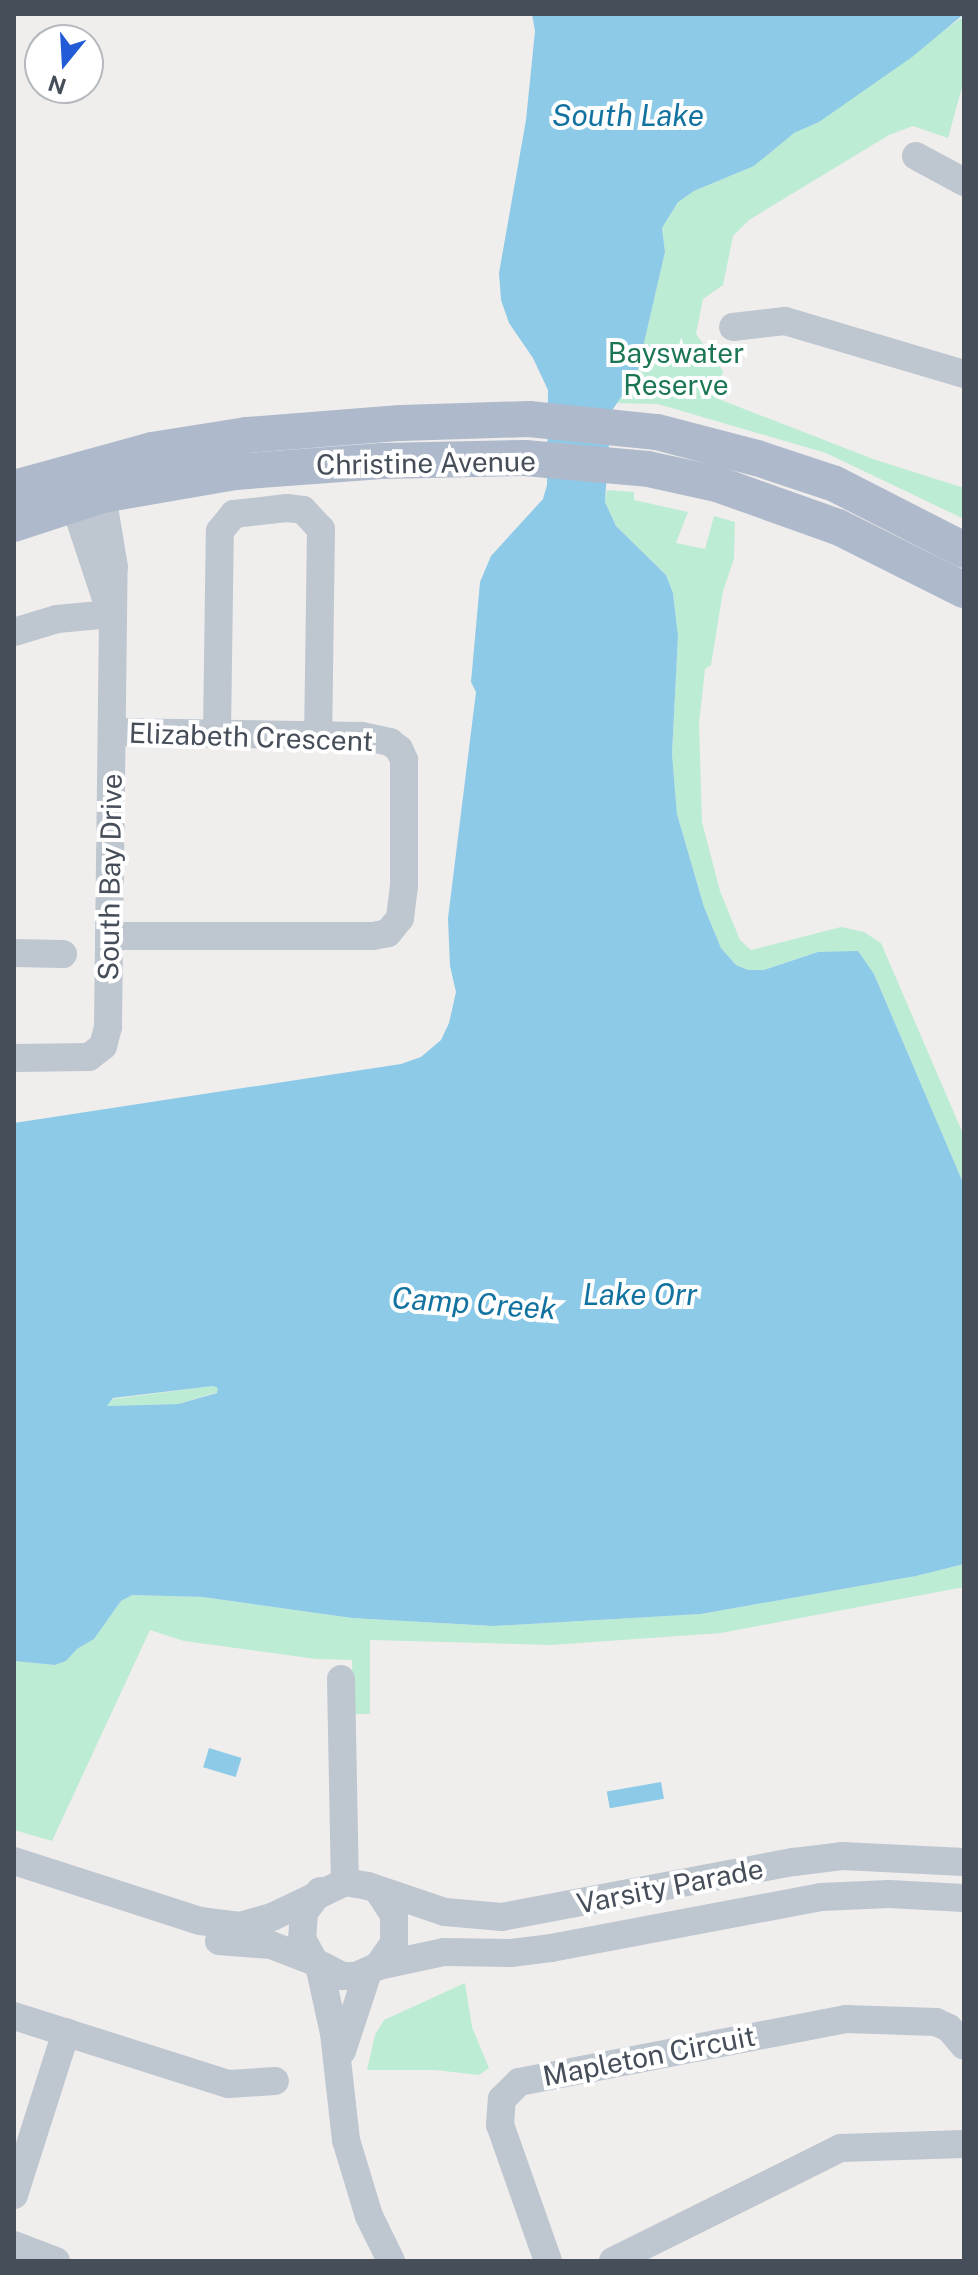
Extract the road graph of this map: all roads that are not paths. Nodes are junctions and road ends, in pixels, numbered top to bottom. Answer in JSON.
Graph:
{"nodes":[{"id":1,"x":916,"y":156,"type":"dead end"},
{"id":2,"x":964,"y":182,"type":"edge"},
{"id":3,"x":733,"y":327,"type":"dead end"},
{"id":4,"x":964,"y":374,"type":"edge"},
{"id":5,"x":84,"y":483,"type":"junction"},
{"id":6,"x":14,"y":488,"type":"edge"},
{"id":7,"x":14,"y":524,"type":"edge"},
{"id":8,"x":964,"y":550,"type":"edge"},
{"id":9,"x":964,"y":590,"type":"edge"},
{"id":10,"x":111,"y":614,"type":"junction"},
{"id":11,"x":14,"y":632,"type":"edge"},
{"id":12,"x":112,"y":732,"type":"junction"},
{"id":13,"x":217,"y":734,"type":"junction"},
{"id":14,"x":318,"y":736,"type":"junction"},
{"id":15,"x":109,"y":936,"type":"junction"},
{"id":16,"x":14,"y":953,"type":"edge"},
{"id":17,"x":63,"y":954,"type":"dead end"},
{"id":18,"x":14,"y":1058,"type":"edge"},
{"id":19,"x":341,"y":1679,"type":"dead end"},
{"id":20,"x":14,"y":1861,"type":"edge"},
{"id":21,"x":964,"y":1862,"type":"edge"},
{"id":22,"x":14,"y":1871,"type":"edge"},
{"id":23,"x":332,"y":1886,"type":"junction"},
{"id":24,"x":379,"y":1892,"type":"junction"},
{"id":25,"x":964,"y":1898,"type":"edge"},
{"id":26,"x":317,"y":1964,"type":"junction"},
{"id":27,"x":373,"y":1969,"type":"junction"},
{"id":28,"x":14,"y":2016,"type":"edge"},
{"id":29,"x":66,"y":2032,"type":"junction"},
{"id":30,"x":964,"y":2046,"type":"edge"},
{"id":31,"x":339,"y":2068,"type":"junction"},
{"id":32,"x":275,"y":2081,"type":"dead end"},
{"id":33,"x":964,"y":2144,"type":"edge"},
{"id":34,"x":14,"y":2195,"type":"edge"},
{"id":35,"x":14,"y":2245,"type":"edge"},
{"id":36,"x":56,"y":2261,"type":"edge"},
{"id":37,"x":391,"y":2261,"type":"edge"},
{"id":38,"x":548,"y":2261,"type":"edge"},
{"id":39,"x":613,"y":2261,"type":"edge"}],
"edges":[{"from":1,"to":2,"type":"street"},
{"from":3,"to":4,"type":"street"},
{"from":5,"to":6,"type":"main road","name":"Christine Avenue"},
{"from":5,"to":7,"type":"main road","name":"Christine Avenue"},
{"from":5,"to":8,"type":"main road","name":"Christine Avenue"},
{"from":5,"to":9,"type":"main road","name":"Christine Avenue"},
{"from":5,"to":10,"type":"street","name":"South Bay Drive"},
{"from":10,"to":11,"type":"street"},
{"from":10,"to":12,"type":"street","name":"South Bay Drive"},
{"from":12,"to":13,"type":"street","name":"Elizabeth Crescent"},
{"from":12,"to":15,"type":"street","name":"South Bay Drive"},
{"from":13,"to":14,"type":"street","name":"Elizabeth Crescent"},
{"from":13,"to":14,"type":"street"},
{"from":14,"to":15,"type":"street","name":"Elizabeth Crescent"},
{"from":15,"to":18,"type":"street","name":"South Bay Drive"},
{"from":16,"to":17,"type":"street"},
{"from":19,"to":23,"type":"street"},
{"from":20,"to":23,"type":"street"},
{"from":21,"to":24,"type":"street","name":"Varsity Parade"},
{"from":22,"to":26,"type":"street","name":"Varsity Parade"},
{"from":23,"to":24,"type":"street","name":"Varsity Parade"},
{"from":23,"to":26,"type":"street"},
{"from":24,"to":27,"type":"street"},
{"from":25,"to":27,"type":"street","name":"Varsity Parade"},
{"from":26,"to":27,"type":"street","name":"Varsity Parade"},
{"from":26,"to":31,"type":"street"},
{"from":27,"to":31,"type":"street"},
{"from":28,"to":29,"type":"street"},
{"from":29,"to":32,"type":"street"},
{"from":29,"to":34,"type":"street"},
{"from":30,"to":38,"type":"street","name":"Mapleton Circuit"},
{"from":31,"to":37,"type":"street"},
{"from":33,"to":39,"type":"street"},
{"from":35,"to":36,"type":"street"}]}
